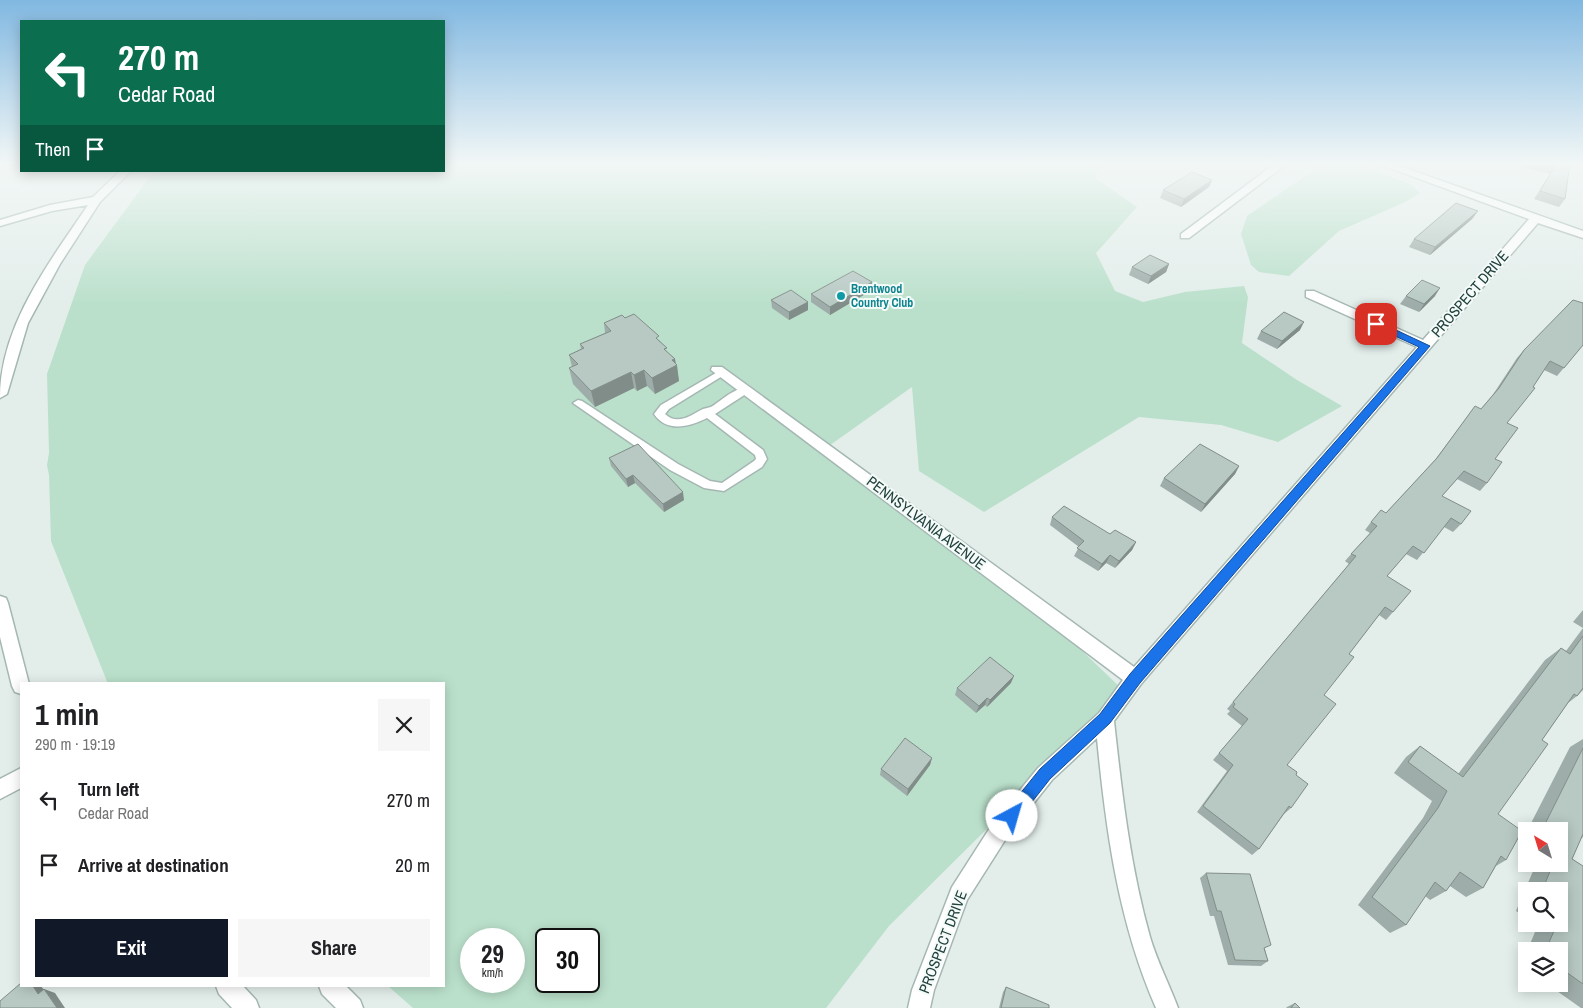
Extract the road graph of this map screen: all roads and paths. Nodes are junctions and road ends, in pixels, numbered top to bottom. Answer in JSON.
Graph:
{"nodes":[{"id":1,"x":43,"y":210,"type":"edge"},
{"id":2,"x":89,"y":210,"type":"edge"},
{"id":3,"x":1221,"y":210,"type":"edge"},
{"id":4,"x":1514,"y":210,"type":"edge"},
{"id":5,"x":1536,"y":218,"type":"junction"},
{"id":6,"x":0,"y":223,"type":"edge"},
{"id":7,"x":1583,"y":235,"type":"edge"},
{"id":8,"x":1186,"y":236,"type":"dead end"},
{"id":9,"x":1310,"y":294,"type":"dead end"},
{"id":10,"x":1426,"y":346,"type":"junction"},
{"id":11,"x":719,"y":371,"type":"joint"},
{"id":12,"x":745,"y":390,"type":"junction"},
{"id":13,"x":0,"y":394,"type":"edge"},
{"id":14,"x":578,"y":402,"type":"dead end"},
{"id":15,"x":706,"y":412,"type":"junction"},
{"id":16,"x":0,"y":603,"type":"edge"},
{"id":17,"x":1135,"y":678,"type":"junction"},
{"id":18,"x":20,"y":682,"type":"edge"},
{"id":19,"x":1105,"y":719,"type":"junction"},
{"id":20,"x":20,"y":778,"type":"edge"},
{"id":21,"x":0,"y":790,"type":"edge"},
{"id":22,"x":228,"y":987,"type":"edge"},
{"id":23,"x":248,"y":1008,"type":"edge"},
{"id":24,"x":919,"y":1008,"type":"edge"},
{"id":25,"x":1166,"y":1008,"type":"edge"}],
"edges":[{"from":1,"to":6,"type":"street"},
{"from":2,"to":13,"type":"street"},
{"from":3,"to":8,"type":"street"},
{"from":4,"to":5,"type":"street"},
{"from":5,"to":7,"type":"street"},
{"from":5,"to":10,"type":"street","name":"PROSPECT DRIVE"},
{"from":9,"to":10,"type":"street"},
{"from":10,"to":17,"type":"street","name":"PROSPECT DRIVE"},
{"from":11,"to":12,"type":"street","name":"PENNSYLVANIA AVENUE"},
{"from":11,"to":15,"type":"lane"},
{"from":12,"to":15,"type":"lane"},
{"from":12,"to":17,"type":"street","name":"PENNSYLVANIA AVENUE"},
{"from":14,"to":15,"type":"lane"},
{"from":16,"to":18,"type":"street"},
{"from":17,"to":19,"type":"street","name":"PROSPECT DRIVE"},
{"from":19,"to":24,"type":"street","name":"PROSPECT DRIVE"},
{"from":19,"to":25,"type":"street"},
{"from":20,"to":21,"type":"street"},
{"from":22,"to":23,"type":"street"}]}
